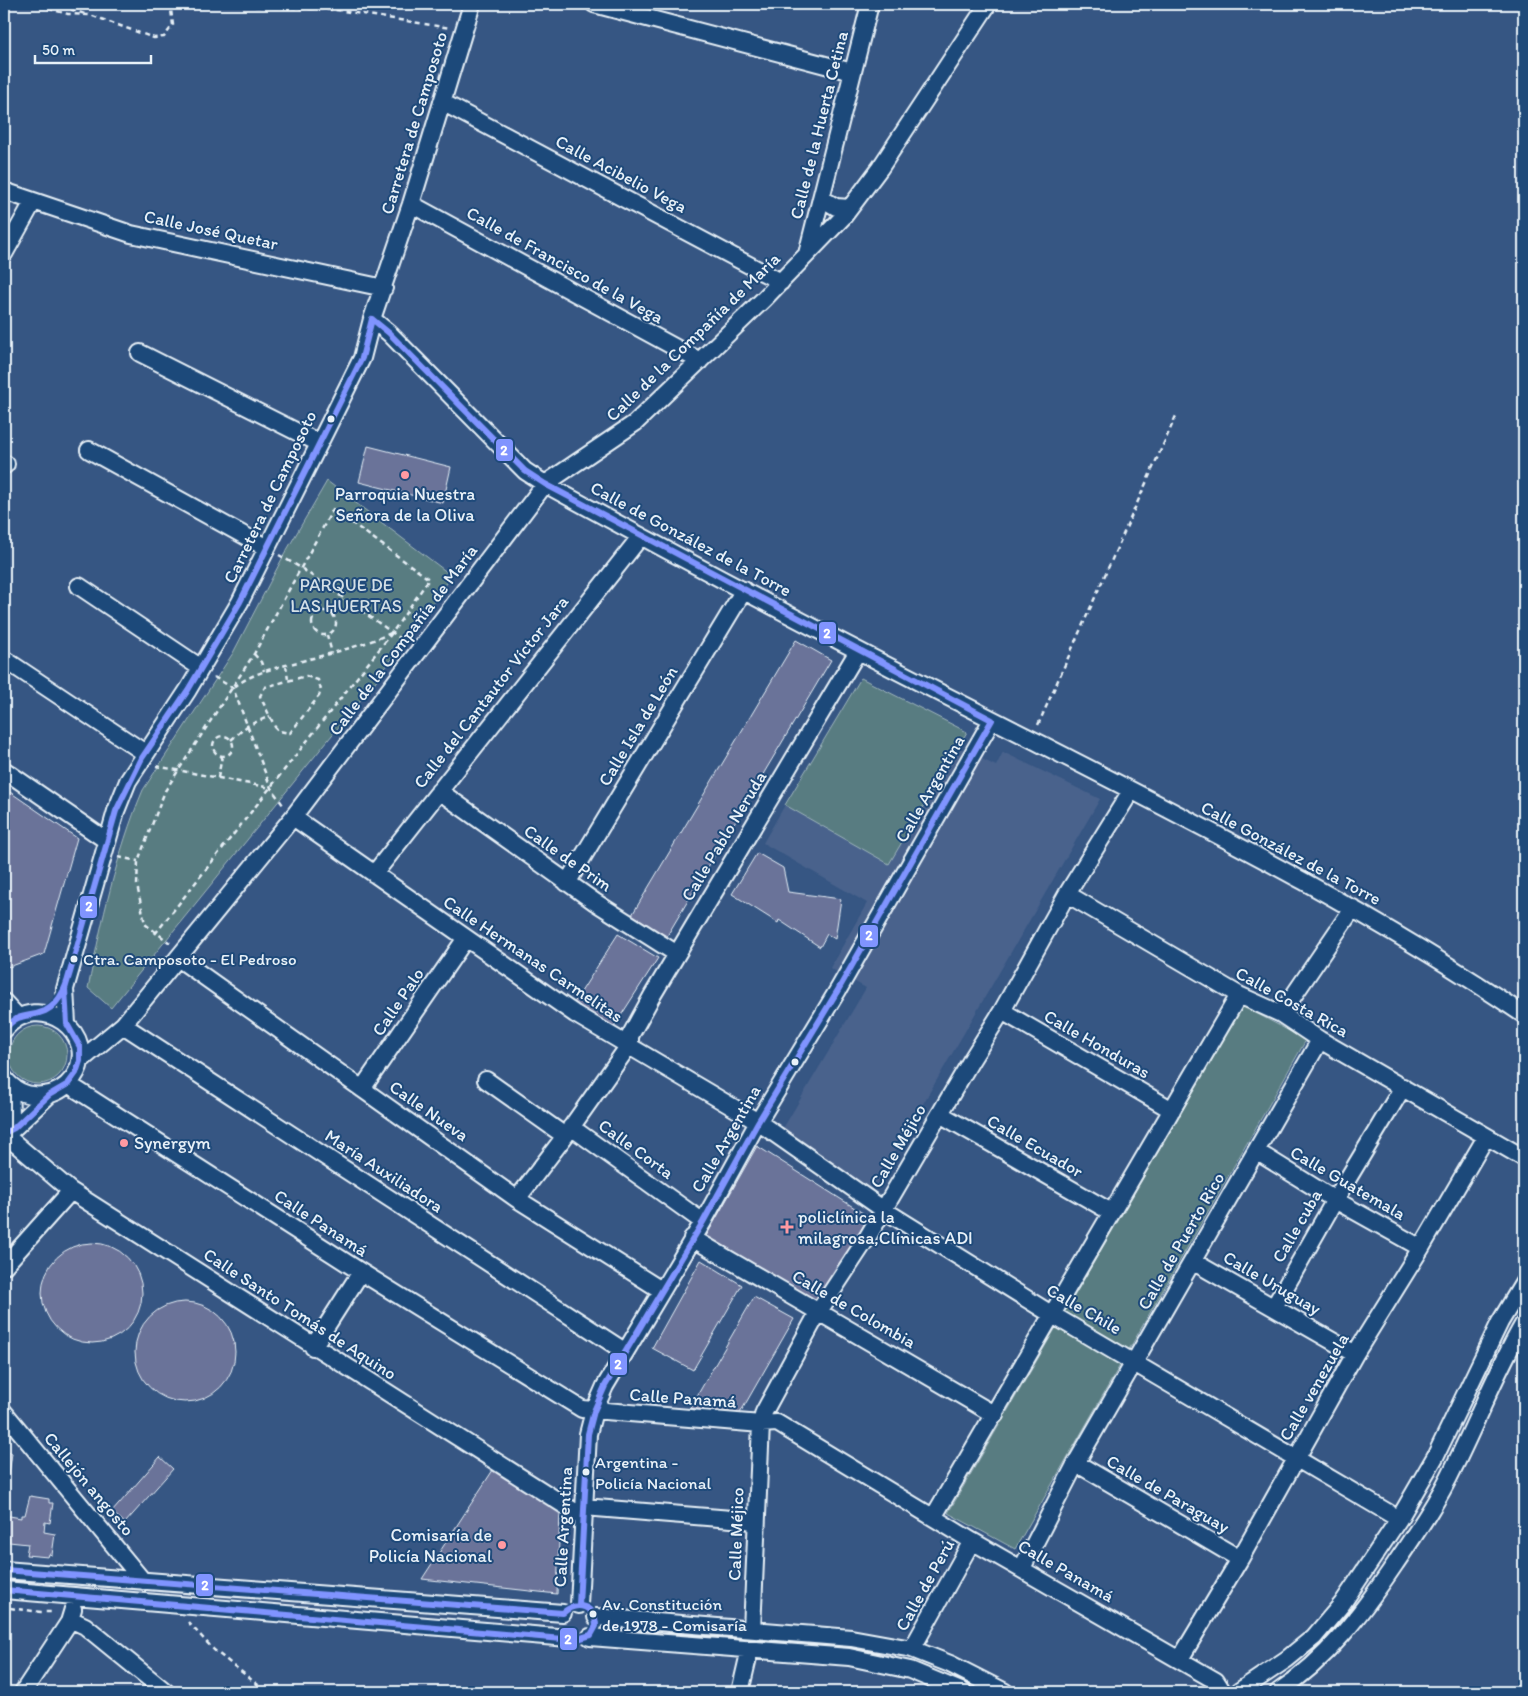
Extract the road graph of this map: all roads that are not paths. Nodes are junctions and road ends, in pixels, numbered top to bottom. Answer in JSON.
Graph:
{"nodes":[{"id":1,"x":472,"y":4,"type":"edge"},
{"id":2,"x":594,"y":4,"type":"edge"},
{"id":3,"x":870,"y":4,"type":"edge"},
{"id":4,"x":988,"y":4,"type":"edge"},
{"id":5,"x":852,"y":72,"type":"junction"},
{"id":6,"x":442,"y":102,"type":"junction"},
{"id":7,"x":4,"y":192,"type":"edge"},
{"id":8,"x":821,"y":198,"type":"junction"},
{"id":9,"x":33,"y":202,"type":"junction"},
{"id":10,"x":412,"y":204,"type":"junction"},
{"id":11,"x":850,"y":208,"type":"junction"},
{"id":12,"x":4,"y":254,"type":"edge"},
{"id":13,"x":806,"y":256,"type":"junction"},
{"id":14,"x":780,"y":282,"type":"junction"},
{"id":15,"x":384,"y":288,"type":"junction"},
{"id":16,"x":372,"y":319,"type":"junction"},
{"id":17,"x":140,"y":353,"type":"dead end"},
{"id":18,"x":700,"y":361,"type":"junction"},
{"id":19,"x":319,"y":443,"type":"junction"},
{"id":20,"x":89,"y":450,"type":"dead end"},
{"id":21,"x":545,"y":484,"type":"junction"},
{"id":22,"x":641,"y":536,"type":"junction"},
{"id":23,"x":267,"y":548,"type":"junction"},
{"id":24,"x":79,"y":586,"type":"dead end"},
{"id":25,"x":744,"y":590,"type":"junction"},
{"id":26,"x":858,"y":650,"type":"junction"},
{"id":27,"x":4,"y":659,"type":"edge"},
{"id":28,"x":201,"y":668,"type":"junction"},
{"id":29,"x":992,"y":720,"type":"junction"},
{"id":30,"x":1032,"y":740,"type":"joint"},
{"id":31,"x":143,"y":755,"type":"junction"},
{"id":32,"x":4,"y":770,"type":"edge"},
{"id":33,"x":439,"y":791,"type":"junction"},
{"id":34,"x":1131,"y":791,"type":"junction"},
{"id":35,"x":293,"y":818,"type":"junction"},
{"id":36,"x":106,"y":847,"type":"junction"},
{"id":37,"x":374,"y":874,"type":"junction"},
{"id":38,"x":568,"y":883,"type":"junction"},
{"id":39,"x":1067,"y":894,"type":"junction"},
{"id":40,"x":1353,"y":908,"type":"junction"},
{"id":41,"x":466,"y":938,"type":"junction"},
{"id":42,"x":677,"y":954,"type":"junction"},
{"id":43,"x":181,"y":955,"type":"junction"},
{"id":44,"x":65,"y":989,"type":"junction"},
{"id":45,"x":1239,"y":995,"type":"junction"},
{"id":46,"x":4,"y":1002,"type":"edge"},
{"id":47,"x":1002,"y":1011,"type":"junction"},
{"id":48,"x":43,"y":1012,"type":"junction"},
{"id":49,"x":1281,"y":1014,"type":"junction"},
{"id":50,"x":1524,"y":1015,"type":"edge"},
{"id":51,"x":18,"y":1017,"type":"junction"},
{"id":52,"x":67,"y":1024,"type":"junction"},
{"id":53,"x":123,"y":1025,"type":"junction"},
{"id":54,"x":4,"y":1030,"type":"edge"},
{"id":55,"x":1320,"y":1040,"type":"junction"},
{"id":56,"x":630,"y":1044,"type":"junction"},
{"id":57,"x":80,"y":1061,"type":"junction"},
{"id":58,"x":486,"y":1080,"type":"dead end"},
{"id":59,"x":7,"y":1082,"type":"edge"},
{"id":60,"x":68,"y":1084,"type":"junction"},
{"id":61,"x":1403,"y":1087,"type":"junction"},
{"id":62,"x":362,"y":1089,"type":"junction"},
{"id":63,"x":49,"y":1095,"type":"junction"},
{"id":64,"x":1172,"y":1110,"type":"junction"},
{"id":65,"x":940,"y":1114,"type":"junction"},
{"id":66,"x":758,"y":1122,"type":"junction"},
{"id":67,"x":568,"y":1132,"type":"junction"},
{"id":68,"x":4,"y":1133,"type":"edge"},
{"id":69,"x":1486,"y":1137,"type":"junction"},
{"id":70,"x":1256,"y":1152,"type":"junction"},
{"id":71,"x":1524,"y":1158,"type":"edge"},
{"id":72,"x":71,"y":1191,"type":"junction"},
{"id":73,"x":517,"y":1199,"type":"junction"},
{"id":74,"x":1335,"y":1200,"type":"junction"},
{"id":75,"x":884,"y":1210,"type":"junction"},
{"id":76,"x":1111,"y":1212,"type":"junction"},
{"id":77,"x":703,"y":1222,"type":"junction"},
{"id":78,"x":692,"y":1238,"type":"junction"},
{"id":79,"x":1421,"y":1248,"type":"junction"},
{"id":80,"x":1194,"y":1262,"type":"junction"},
{"id":81,"x":4,"y":1266,"type":"edge"},
{"id":82,"x":361,"y":1272,"type":"junction"},
{"id":83,"x":1524,"y":1282,"type":"edge"},
{"id":84,"x":661,"y":1290,"type":"junction"},
{"id":85,"x":1274,"y":1307,"type":"junction"},
{"id":86,"x":819,"y":1311,"type":"junction"},
{"id":87,"x":1051,"y":1314,"type":"junction"},
{"id":88,"x":1524,"y":1323,"type":"edge"},
{"id":89,"x":313,"y":1347,"type":"junction"},
{"id":90,"x":624,"y":1351,"type":"junction"},
{"id":91,"x":1355,"y":1354,"type":"junction"},
{"id":92,"x":1134,"y":1361,"type":"junction"},
{"id":93,"x":594,"y":1411,"type":"junction"},
{"id":94,"x":4,"y":1412,"type":"edge"},
{"id":95,"x":995,"y":1415,"type":"junction"},
{"id":96,"x":761,"y":1424,"type":"junction"},
{"id":97,"x":1297,"y":1458,"type":"junction"},
{"id":98,"x":1076,"y":1463,"type":"junction"},
{"id":99,"x":584,"y":1512,"type":"junction"},
{"id":100,"x":934,"y":1516,"type":"junction"},
{"id":101,"x":1399,"y":1518,"type":"junction"},
{"id":102,"x":756,"y":1521,"type":"junction"},
{"id":103,"x":972,"y":1541,"type":"junction"},
{"id":104,"x":1240,"y":1559,"type":"junction"},
{"id":105,"x":1022,"y":1568,"type":"junction"},
{"id":106,"x":4,"y":1570,"type":"edge"},
{"id":107,"x":143,"y":1581,"type":"junction"},
{"id":108,"x":4,"y":1590,"type":"edge"},
{"id":109,"x":77,"y":1597,"type":"junction"},
{"id":110,"x":579,"y":1605,"type":"junction"},
{"id":111,"x":563,"y":1613,"type":"junction"},
{"id":112,"x":596,"y":1617,"type":"junction"},
{"id":113,"x":70,"y":1618,"type":"junction"},
{"id":114,"x":752,"y":1630,"type":"junction"},
{"id":115,"x":590,"y":1637,"type":"junction"},
{"id":116,"x":568,"y":1638,"type":"junction"},
{"id":117,"x":750,"y":1649,"type":"junction"},
{"id":118,"x":912,"y":1649,"type":"junction"},
{"id":119,"x":1180,"y":1660,"type":"junction"},
{"id":120,"x":23,"y":1692,"type":"edge"},
{"id":121,"x":166,"y":1692,"type":"edge"},
{"id":122,"x":740,"y":1692,"type":"edge"},
{"id":123,"x":962,"y":1692,"type":"edge"},
{"id":124,"x":1005,"y":1692,"type":"edge"},
{"id":125,"x":1223,"y":1692,"type":"edge"},
{"id":126,"x":1238,"y":1692,"type":"edge"},
{"id":127,"x":1278,"y":1692,"type":"edge"}],
"edges":[{"from":1,"to":6,"type":"street","name":"Carretera de Camposoto"},
{"from":2,"to":5,"type":"street"},
{"from":3,"to":5,"type":"street","name":"Calle de la Huerta Cetina"},
{"from":4,"to":11,"type":"street","name":"Calle de la Compañía de María"},
{"from":5,"to":8,"type":"street","name":"Calle de la Huerta Cetina"},
{"from":6,"to":10,"type":"street","name":"Carretera de Camposoto"},
{"from":6,"to":14,"type":"street","name":"Calle Acibelio Vega"},
{"from":7,"to":9,"type":"street","name":"Calle José Quetar"},
{"from":8,"to":11,"type":"street"},
{"from":8,"to":13,"type":"street","name":"Calle de la Huerta Cetina"},
{"from":9,"to":12,"type":"street"},
{"from":9,"to":15,"type":"street","name":"Calle José Quetar"},
{"from":10,"to":15,"type":"street","name":"Carretera de Camposoto"},
{"from":10,"to":18,"type":"street","name":"Calle de Francisco de la Vega"},
{"from":11,"to":13,"type":"street","name":"Calle de la Compañía de María"},
{"from":13,"to":14,"type":"street","name":"Calle de la Compañía de María"},
{"from":14,"to":18,"type":"street","name":"Calle de la Compañía de María"},
{"from":15,"to":16,"type":"street","name":"Carretera de Camposoto"},
{"from":16,"to":19,"type":"street","name":"Carretera de Camposoto"},
{"from":16,"to":21,"type":"street","name":"Calle de González de la Torre"},
{"from":17,"to":19,"type":"street"},
{"from":18,"to":21,"type":"street","name":"Calle de la Compañía de María"},
{"from":19,"to":23,"type":"street","name":"Carretera de Camposoto"},
{"from":20,"to":23,"type":"street"},
{"from":21,"to":22,"type":"street","name":"Calle de González de la Torre"},
{"from":21,"to":35,"type":"street","name":"Calle de la Compañía de María"},
{"from":22,"to":25,"type":"street","name":"Calle de González de la Torre"},
{"from":22,"to":33,"type":"street","name":"Calle del Cantautor Víctor Jara"},
{"from":23,"to":28,"type":"street","name":"Carretera de Camposoto"},
{"from":24,"to":28,"type":"street"},
{"from":25,"to":26,"type":"street","name":"Calle de González de la Torre"},
{"from":25,"to":38,"type":"street","name":"Calle Isla de León"},
{"from":26,"to":29,"type":"street","name":"Calle de González de la Torre"},
{"from":26,"to":42,"type":"street","name":"Calle Pablo Neruda"},
{"from":27,"to":31,"type":"street"},
{"from":28,"to":31,"type":"street","name":"Carretera de Camposoto"},
{"from":29,"to":30,"type":"street","name":"Calle de González de la Torre"},
{"from":29,"to":66,"type":"street","name":"Calle Argentina"},
{"from":30,"to":34,"type":"street","name":"Calle González de la Torre"},
{"from":31,"to":36,"type":"street","name":"Carretera de Camposoto"},
{"from":32,"to":36,"type":"street"},
{"from":33,"to":37,"type":"street","name":"Calle del Cantautor Víctor Jara"},
{"from":33,"to":38,"type":"street","name":"Calle de Prim"},
{"from":34,"to":39,"type":"street","name":"Calle Méjico"},
{"from":34,"to":40,"type":"street","name":"Calle González de la Torre"},
{"from":35,"to":37,"type":"street","name":"Calle Hermanas Carmelitas"},
{"from":35,"to":43,"type":"street","name":"Calle de la Compañía de María"},
{"from":36,"to":44,"type":"street","name":"Carretera de Camposoto"},
{"from":37,"to":41,"type":"street","name":"Calle Hermanas Carmelitas"},
{"from":38,"to":42,"type":"street","name":"Calle de Prim"},
{"from":39,"to":45,"type":"street","name":"Calle Costa Rica"},
{"from":39,"to":47,"type":"street","name":"Calle Méjico"},
{"from":40,"to":49,"type":"street"},
{"from":40,"to":50,"type":"street","name":"Calle González de la Torre"},
{"from":41,"to":56,"type":"street","name":"Calle Hermanas Carmelitas"},
{"from":41,"to":62,"type":"street","name":"Calle Palo"},
{"from":42,"to":56,"type":"street","name":"Calle Pablo Neruda"},
{"from":43,"to":53,"type":"street","name":"Calle de la Compañía de María"},
{"from":43,"to":62,"type":"street","name":"Calle Nueva"},
{"from":44,"to":48,"type":"street","name":"Carretera de Camposoto"},
{"from":44,"to":52,"type":"street","name":"Carretera de Camposoto"},
{"from":45,"to":49,"type":"street","name":"Calle Costa Rica"},
{"from":45,"to":64,"type":"street"},
{"from":46,"to":51,"type":"street"},
{"from":47,"to":64,"type":"street","name":"Calle Honduras"},
{"from":47,"to":65,"type":"street","name":"Calle Méjico"},
{"from":48,"to":51,"type":"street"},
{"from":48,"to":52,"type":"street"},
{"from":49,"to":55,"type":"street","name":"Calle Costa Rica"},
{"from":51,"to":54,"type":"street"},
{"from":52,"to":57,"type":"street"},
{"from":53,"to":57,"type":"street","name":"Calle de la Compañía de María"},
{"from":53,"to":90,"type":"street","name":"María Auxiliadora"},
{"from":55,"to":61,"type":"street","name":"Calle Costa Rica"},
{"from":55,"to":70,"type":"street","name":"Calle de Puerto Rico"},
{"from":56,"to":66,"type":"street","name":"Calle Hermanas Carmelitas"},
{"from":56,"to":67,"type":"street","name":"Calle Pablo Neruda"},
{"from":57,"to":60,"type":"street"},
{"from":58,"to":67,"type":"street","name":"Calle Corta"},
{"from":59,"to":63,"type":"street"},
{"from":59,"to":68,"type":"street"},
{"from":60,"to":63,"type":"street"},
{"from":60,"to":82,"type":"street","name":"Calle Panamá"},
{"from":61,"to":69,"type":"street","name":"Calle Costa Rica"},
{"from":61,"to":74,"type":"street","name":"Calle cuba"},
{"from":62,"to":73,"type":"street","name":"Calle Nueva"},
{"from":63,"to":68,"type":"street"},
{"from":64,"to":76,"type":"street"},
{"from":65,"to":75,"type":"street","name":"Calle Méjico"},
{"from":65,"to":76,"type":"street","name":"Calle Ecuador"},
{"from":66,"to":75,"type":"street","name":"Calle Chile"},
{"from":66,"to":77,"type":"street","name":"Calle Argentina"},
{"from":67,"to":73,"type":"street","name":"Calle Pablo Neruda"},
{"from":67,"to":77,"type":"street","name":"Calle Corta"},
{"from":68,"to":72,"type":"street","name":"Calle Santo Tomás de Aquino"},
{"from":69,"to":71,"type":"street","name":"Calle Costa Rica"},
{"from":69,"to":79,"type":"street","name":"Calle venezuela"},
{"from":70,"to":74,"type":"street","name":"Calle Guatemala"},
{"from":70,"to":80,"type":"street","name":"Calle de Puerto Rico"},
{"from":72,"to":81,"type":"street"},
{"from":72,"to":89,"type":"street","name":"Calle Santo Tomás de Aquino"},
{"from":73,"to":84,"type":"street","name":"Calle Nueva"},
{"from":74,"to":79,"type":"street","name":"Calle Guatemala"},
{"from":74,"to":85,"type":"street","name":"Calle cuba"},
{"from":75,"to":86,"type":"street","name":"Calle Méjico"},
{"from":75,"to":87,"type":"street","name":"Calle Chile"},
{"from":76,"to":87,"type":"street"},
{"from":77,"to":78,"type":"street","name":"Calle Argentina"},
{"from":78,"to":84,"type":"street","name":"Calle Argentina"},
{"from":78,"to":86,"type":"street","name":"Calle de Colombia"},
{"from":79,"to":91,"type":"street","name":"Calle venezuela"},
{"from":80,"to":85,"type":"street","name":"Calle Uruguay"},
{"from":80,"to":92,"type":"street","name":"Calle de Puerto Rico"},
{"from":82,"to":89,"type":"street"},
{"from":82,"to":93,"type":"street","name":"Calle Panamá"},
{"from":83,"to":101,"type":"street"},
{"from":84,"to":90,"type":"street","name":"Calle Argentina"},
{"from":85,"to":91,"type":"street","name":"Calle Uruguay"},
{"from":86,"to":95,"type":"street","name":"Calle de Colombia"},
{"from":86,"to":96,"type":"street","name":"Calle Méjico"},
{"from":87,"to":92,"type":"street","name":"Calle Chile"},
{"from":87,"to":95,"type":"street"},
{"from":88,"to":127,"type":"street"},
{"from":89,"to":99,"type":"street","name":"Calle Santo Tomás de Aquino"},
{"from":90,"to":93,"type":"street","name":"Calle Argentina"},
{"from":91,"to":97,"type":"street","name":"Calle venezuela"},
{"from":92,"to":97,"type":"street","name":"Calle Chile"},
{"from":92,"to":98,"type":"street","name":"Calle de Puerto Rico"},
{"from":93,"to":96,"type":"street","name":"Calle Panamá"},
{"from":93,"to":99,"type":"street","name":"Calle Argentina"},
{"from":94,"to":107,"type":"street","name":"Callejón angosto"},
{"from":95,"to":100,"type":"street"},
{"from":96,"to":100,"type":"street","name":"Calle Panamá"},
{"from":96,"to":102,"type":"street","name":"Calle Méjico"},
{"from":97,"to":101,"type":"street","name":"Calle Chile"},
{"from":97,"to":104,"type":"street","name":"Calle venezuela"},
{"from":98,"to":104,"type":"street","name":"Calle de Paraguay"},
{"from":98,"to":105,"type":"street","name":"Calle de Puerto Rico"},
{"from":99,"to":102,"type":"street"},
{"from":99,"to":110,"type":"street","name":"Calle Argentina"},
{"from":100,"to":103,"type":"street","name":"Calle Panamá"},
{"from":101,"to":126,"type":"street"},
{"from":102,"to":114,"type":"street","name":"Calle Méjico"},
{"from":103,"to":105,"type":"street","name":"Calle Panamá"},
{"from":103,"to":118,"type":"street","name":"Calle de Perú"},
{"from":104,"to":119,"type":"street","name":"Calle venezuela"},
{"from":105,"to":119,"type":"street","name":"Calle Panamá"},
{"from":106,"to":107,"type":"street"},
{"from":107,"to":111,"type":"street"},
{"from":108,"to":109,"type":"street"},
{"from":109,"to":113,"type":"street"},
{"from":109,"to":116,"type":"street"},
{"from":110,"to":111,"type":"street"},
{"from":110,"to":112,"type":"street"},
{"from":111,"to":116,"type":"street"},
{"from":112,"to":114,"type":"street"},
{"from":112,"to":115,"type":"street"},
{"from":113,"to":120,"type":"street"},
{"from":113,"to":121,"type":"street"},
{"from":114,"to":118,"type":"street"},
{"from":115,"to":116,"type":"street"},
{"from":115,"to":117,"type":"street"},
{"from":117,"to":122,"type":"street"},
{"from":117,"to":123,"type":"street"},
{"from":118,"to":124,"type":"street"},
{"from":119,"to":125,"type":"street","name":"Calle Panamá"}]}
